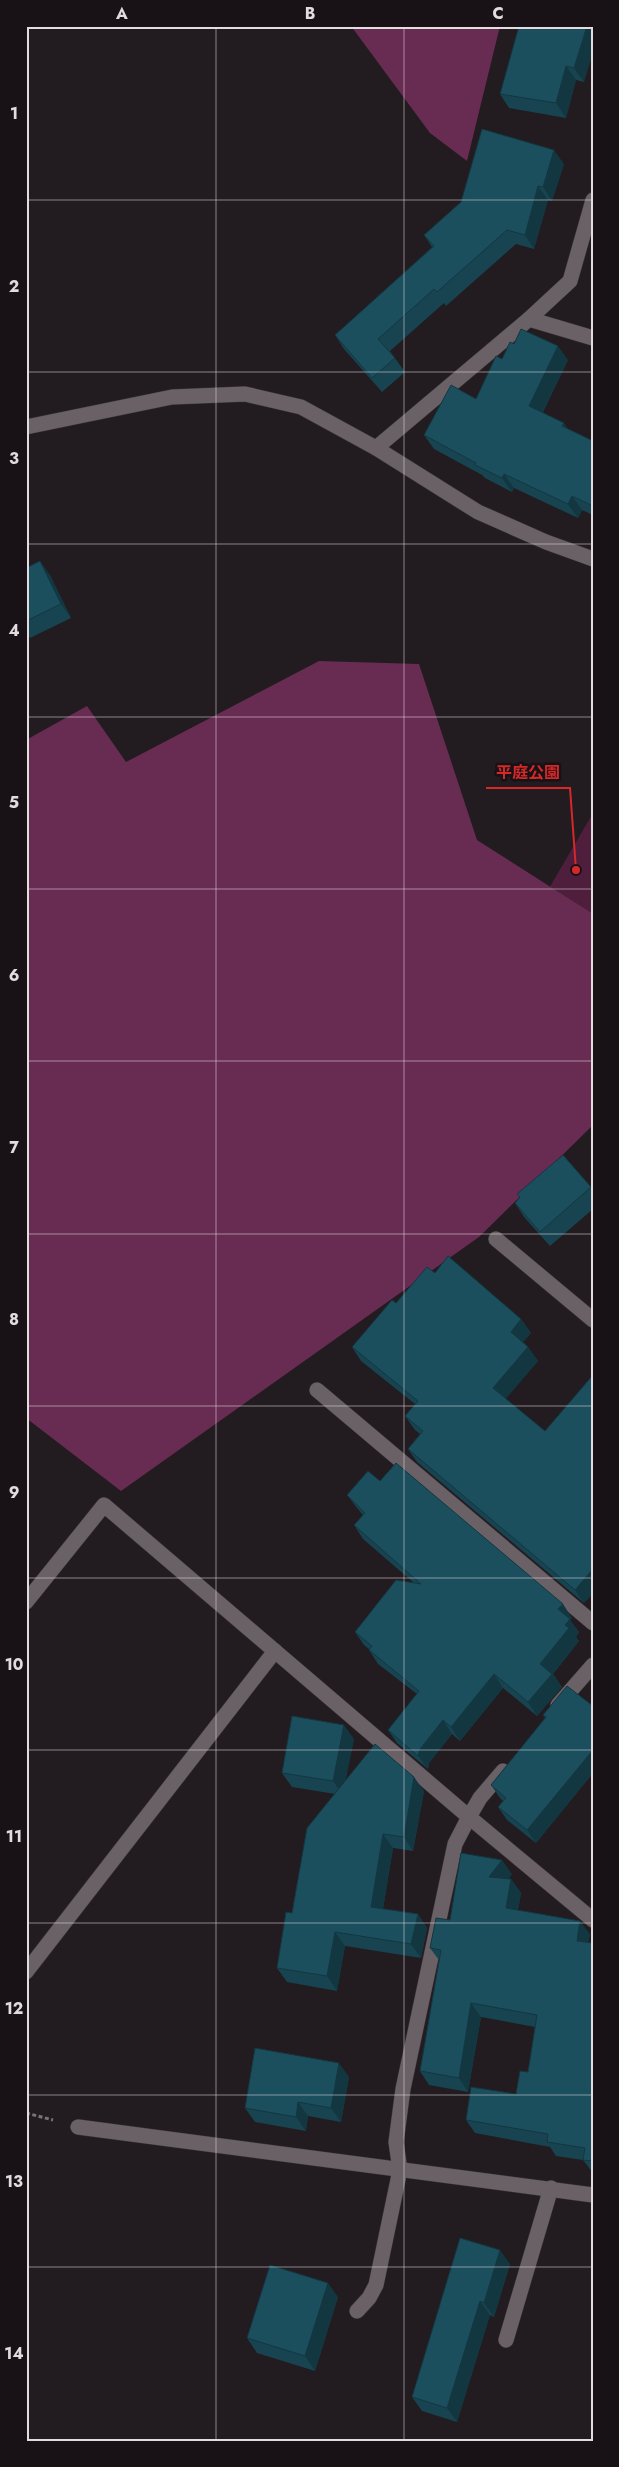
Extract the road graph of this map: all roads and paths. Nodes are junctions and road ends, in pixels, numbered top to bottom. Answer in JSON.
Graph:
{"nodes":[{"id":1,"x":593,"y":200,"type":"edge"},
{"id":2,"x":529,"y":320,"type":"junction"},
{"id":3,"x":593,"y":338,"type":"edge"},
{"id":4,"x":26,"y":427,"type":"edge"},
{"id":5,"x":376,"y":448,"type":"junction"},
{"id":6,"x":593,"y":559,"type":"edge"},
{"id":7,"x":496,"y":1239,"type":"dead end"},
{"id":8,"x":593,"y":1320,"type":"edge"},
{"id":9,"x":317,"y":1390,"type":"dead end"},
{"id":10,"x":26,"y":1602,"type":"edge"},
{"id":11,"x":593,"y":1623,"type":"edge"},
{"id":12,"x":275,"y":1651,"type":"junction"},
{"id":13,"x":593,"y":1665,"type":"edge"},
{"id":14,"x":549,"y":1717,"type":"edge"},
{"id":15,"x":511,"y":1761,"type":"edge"},
{"id":16,"x":469,"y":1817,"type":"junction"},
{"id":17,"x":593,"y":1920,"type":"edge"},
{"id":18,"x":26,"y":1972,"type":"edge"},
{"id":19,"x":78,"y":2127,"type":"dead end"},
{"id":20,"x":400,"y":2170,"type":"junction"},
{"id":21,"x":551,"y":2188,"type":"junction"},
{"id":22,"x":593,"y":2195,"type":"edge"},
{"id":23,"x":357,"y":2310,"type":"dead end"},
{"id":24,"x":506,"y":2340,"type":"dead end"}],
"edges":[{"from":1,"to":2,"type":"street"},
{"from":2,"to":3,"type":"street"},
{"from":2,"to":5,"type":"street"},
{"from":4,"to":5,"type":"street"},
{"from":5,"to":6,"type":"street"},
{"from":7,"to":8,"type":"street"},
{"from":9,"to":11,"type":"street"},
{"from":10,"to":12,"type":"street"},
{"from":12,"to":16,"type":"street"},
{"from":12,"to":18,"type":"street"},
{"from":13,"to":14,"type":"street"},
{"from":15,"to":16,"type":"street"},
{"from":16,"to":17,"type":"street"},
{"from":16,"to":20,"type":"street"},
{"from":19,"to":20,"type":"street"},
{"from":20,"to":21,"type":"street"},
{"from":20,"to":23,"type":"street"},
{"from":21,"to":22,"type":"street"},
{"from":21,"to":24,"type":"street"}]}
